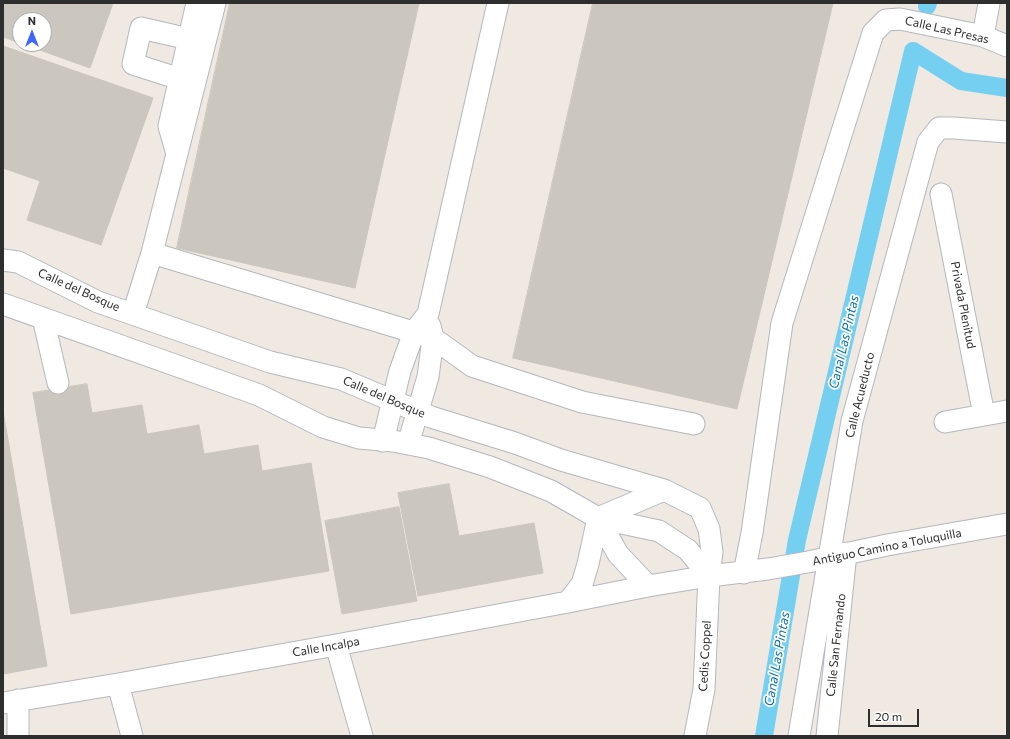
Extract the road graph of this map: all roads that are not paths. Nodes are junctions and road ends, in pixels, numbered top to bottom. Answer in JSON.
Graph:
{"nodes":[{"id":1,"x":197,"y":3,"type":"edge"},
{"id":2,"x":215,"y":3,"type":"edge"},
{"id":3,"x":498,"y":3,"type":"edge"},
{"id":4,"x":989,"y":3,"type":"edge"},
{"id":5,"x":984,"y":36,"type":"junction"},
{"id":6,"x":189,"y":39,"type":"junction"},
{"id":7,"x":1007,"y":46,"type":"edge"},
{"id":8,"x":180,"y":79,"type":"junction"},
{"id":9,"x":1007,"y":132,"type":"edge"},
{"id":10,"x":177,"y":154,"type":"junction"},
{"id":11,"x":941,"y":194,"type":"dead end"},
{"id":12,"x":152,"y":253,"type":"junction"},
{"id":13,"x":3,"y":260,"type":"edge"},
{"id":14,"x":3,"y":304,"type":"edge"},
{"id":15,"x":133,"y":314,"type":"junction"},
{"id":16,"x":43,"y":318,"type":"junction"},
{"id":17,"x":424,"y":335,"type":"junction"},
{"id":18,"x":58,"y":383,"type":"dead end"},
{"id":19,"x":392,"y":400,"type":"junction"},
{"id":20,"x":419,"y":411,"type":"junction"},
{"id":21,"x":1007,"y":411,"type":"edge"},
{"id":22,"x":984,"y":415,"type":"junction"},
{"id":23,"x":945,"y":422,"type":"dead end"},
{"id":24,"x":694,"y":424,"type":"dead end"},
{"id":25,"x":383,"y":440,"type":"junction"},
{"id":26,"x":408,"y":444,"type":"junction"},
{"id":27,"x":664,"y":490,"type":"junction"},
{"id":28,"x":598,"y":518,"type":"junction"},
{"id":29,"x":1007,"y":524,"type":"edge"},
{"id":30,"x":838,"y":555,"type":"junction"},
{"id":31,"x":744,"y":573,"type":"junction"},
{"id":32,"x":709,"y":576,"type":"junction"},
{"id":33,"x":648,"y":586,"type":"junction"},
{"id":34,"x":568,"y":602,"type":"junction"},
{"id":35,"x":336,"y":645,"type":"junction"},
{"id":36,"x":118,"y":684,"type":"junction"},
{"id":37,"x":10,"y":701,"type":"edge"},
{"id":38,"x":18,"y":736,"type":"edge"},
{"id":39,"x":132,"y":736,"type":"edge"},
{"id":40,"x":362,"y":736,"type":"edge"},
{"id":41,"x":696,"y":736,"type":"edge"},
{"id":42,"x":799,"y":736,"type":"edge"},
{"id":43,"x":826,"y":736,"type":"edge"}],
"edges":[{"from":1,"to":6,"type":"street"},
{"from":2,"to":10,"type":"street"},
{"from":3,"to":17,"type":"street"},
{"from":4,"to":5,"type":"street"},
{"from":5,"to":7,"type":"street","name":"Calle Las Presas"},
{"from":5,"to":31,"type":"street","name":"Calle Las Presas"},
{"from":6,"to":8,"type":"street"},
{"from":6,"to":8,"type":"street"},
{"from":8,"to":10,"type":"street"},
{"from":9,"to":30,"type":"street","name":"Calle Acueducto"},
{"from":10,"to":12,"type":"street"},
{"from":11,"to":22,"type":"street","name":"Privada Plenitud"},
{"from":12,"to":15,"type":"street"},
{"from":12,"to":17,"type":"street"},
{"from":13,"to":15,"type":"street","name":"Calle del Bosque"},
{"from":14,"to":16,"type":"street"},
{"from":15,"to":19,"type":"street","name":"Calle del Bosque"},
{"from":16,"to":18,"type":"street"},
{"from":16,"to":25,"type":"street"},
{"from":17,"to":19,"type":"street"},
{"from":17,"to":20,"type":"street"},
{"from":17,"to":24,"type":"street"},
{"from":19,"to":20,"type":"street","name":"Calle del Bosque"},
{"from":19,"to":25,"type":"street"},
{"from":20,"to":26,"type":"street"},
{"from":20,"to":27,"type":"street","name":"Calle del Bosque"},
{"from":21,"to":22,"type":"street"},
{"from":22,"to":23,"type":"street"},
{"from":25,"to":26,"type":"street"},
{"from":26,"to":28,"type":"street"},
{"from":27,"to":28,"type":"street"},
{"from":27,"to":32,"type":"street","name":"Calle del Bosque"},
{"from":28,"to":32,"type":"street"},
{"from":28,"to":33,"type":"street"},
{"from":28,"to":34,"type":"street"},
{"from":29,"to":30,"type":"street","name":"Antiguo Camino a Toluquilla"},
{"from":30,"to":31,"type":"street","name":"Antiguo Camino a Toluquilla"},
{"from":30,"to":42,"type":"street","name":"Calle Acueducto"},
{"from":30,"to":43,"type":"street","name":"Calle San Fernando"},
{"from":31,"to":32,"type":"street"},
{"from":32,"to":33,"type":"street","name":"Calle Incalpa"},
{"from":32,"to":41,"type":"street","name":"Cedis Coppel"},
{"from":33,"to":34,"type":"street","name":"Calle Incalpa"},
{"from":34,"to":35,"type":"street","name":"Calle Incalpa"},
{"from":35,"to":36,"type":"street","name":"Calle Incalpa"},
{"from":35,"to":40,"type":"street"},
{"from":36,"to":37,"type":"street","name":"Calle Incalpa"},
{"from":36,"to":39,"type":"street"},
{"from":37,"to":38,"type":"street"}]}
